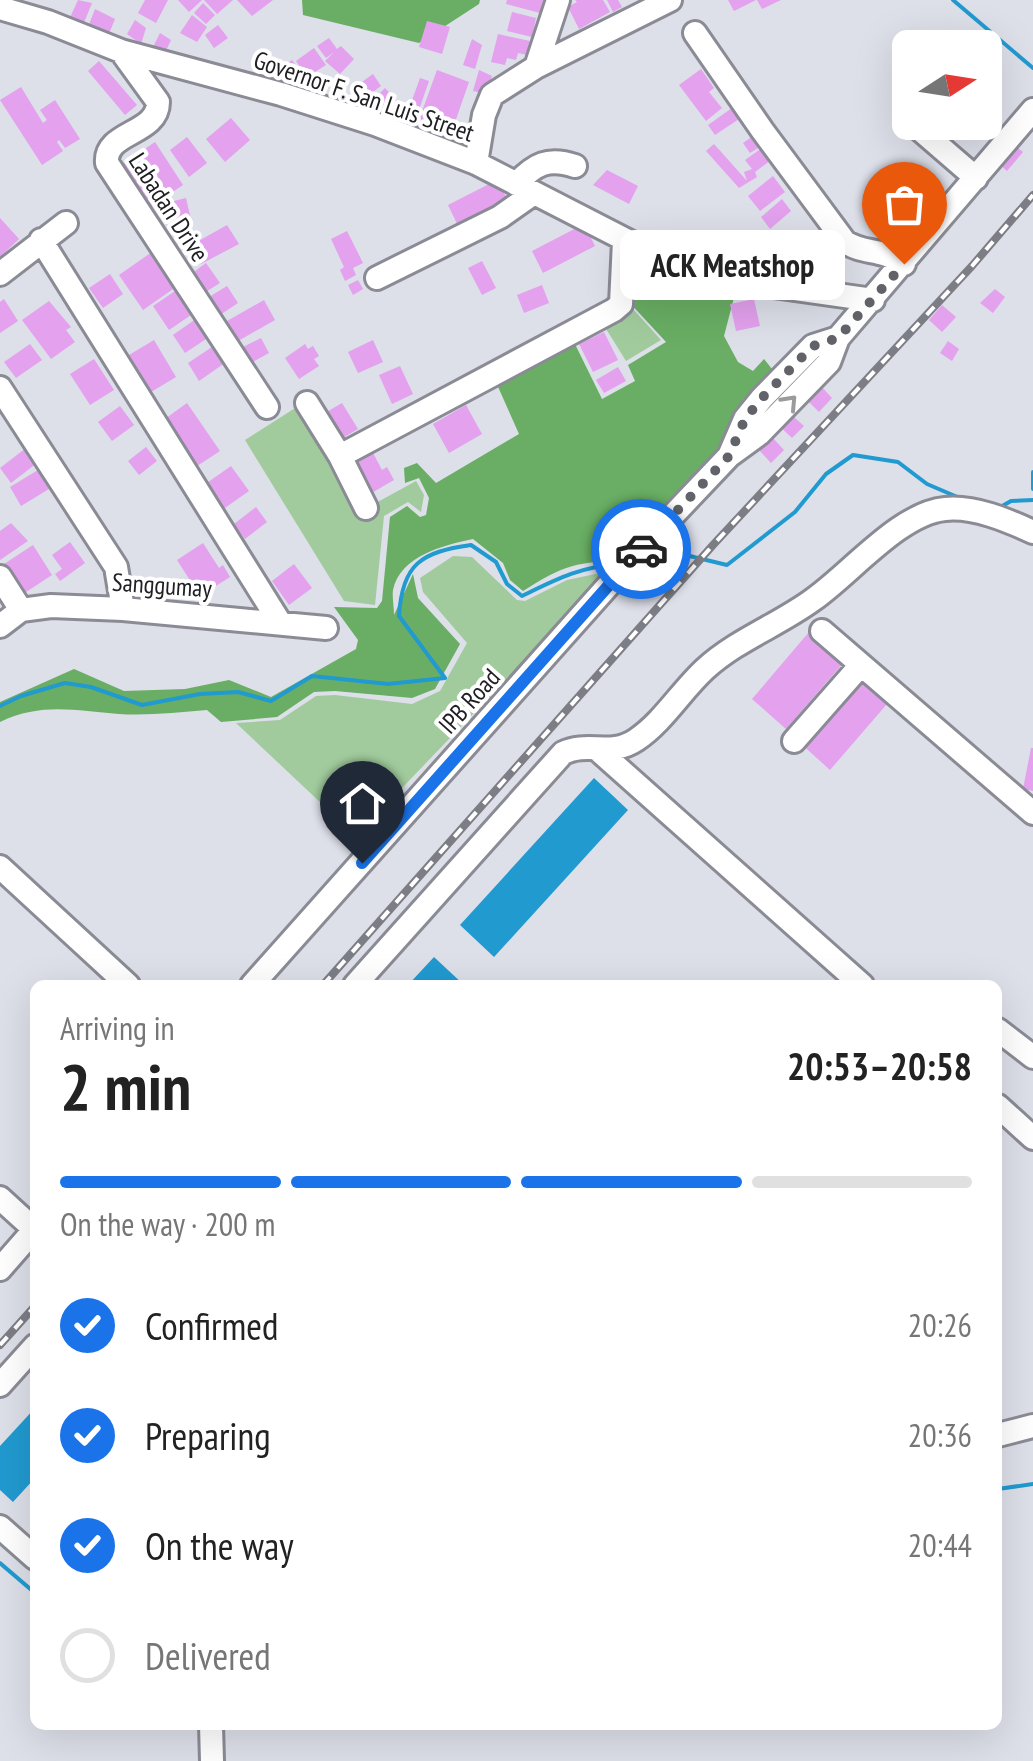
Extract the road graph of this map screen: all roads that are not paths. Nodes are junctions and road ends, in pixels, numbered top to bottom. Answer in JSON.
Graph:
{"nodes":[{"id":1,"x":558,"y":0,"type":"edge"},
{"id":2,"x":670,"y":0,"type":"edge"},
{"id":3,"x":0,"y":8,"type":"edge"},
{"id":4,"x":53,"y":12,"type":"edge"},
{"id":5,"x":696,"y":33,"type":"dead end"},
{"id":6,"x":121,"y":51,"type":"junction"},
{"id":7,"x":536,"y":67,"type":"junction"},
{"id":8,"x":1033,"y":110,"type":"edge"},
{"id":9,"x":932,"y":140,"type":"edge"},
{"id":10,"x":476,"y":162,"type":"junction"},
{"id":11,"x":575,"y":166,"type":"dead end"},
{"id":12,"x":976,"y":178,"type":"junction"},
{"id":13,"x":525,"y":188,"type":"junction"},
{"id":14,"x":66,"y":223,"type":"dead end"},
{"id":15,"x":41,"y":240,"type":"junction"},
{"id":16,"x":624,"y":241,"type":"junction"},
{"id":17,"x":904,"y":264,"type":"junction"},
{"id":18,"x":0,"y":274,"type":"edge"},
{"id":19,"x":377,"y":278,"type":"dead end"},
{"id":20,"x":874,"y":300,"type":"junction"},
{"id":21,"x":0,"y":388,"type":"edge"},
{"id":22,"x":307,"y":402,"type":"dead end"},
{"id":23,"x":267,"y":407,"type":"dead end"},
{"id":24,"x":340,"y":456,"type":"junction"},
{"id":25,"x":366,"y":508,"type":"dead end"},
{"id":26,"x":1033,"y":532,"type":"edge"},
{"id":27,"x":0,"y":577,"type":"edge"},
{"id":28,"x":122,"y":608,"type":"junction"},
{"id":29,"x":22,"y":610,"type":"junction"},
{"id":30,"x":279,"y":622,"type":"junction"},
{"id":31,"x":0,"y":626,"type":"edge"},
{"id":32,"x":326,"y":628,"type":"dead end"},
{"id":33,"x":822,"y":631,"type":"dead end"},
{"id":34,"x":860,"y":666,"type":"junction"},
{"id":35,"x":794,"y":741,"type":"dead end"},
{"id":36,"x":598,"y":750,"type":"junction"},
{"id":37,"x":1033,"y":813,"type":"edge"},
{"id":38,"x":0,"y":867,"type":"edge"},
{"id":39,"x":123,"y":980,"type":"edge"},
{"id":40,"x":256,"y":980,"type":"edge"},
{"id":41,"x":359,"y":980,"type":"edge"},
{"id":42,"x":856,"y":980,"type":"edge"},
{"id":43,"x":1002,"y":1033,"type":"edge"},
{"id":44,"x":1033,"y":1057,"type":"edge"},
{"id":45,"x":1002,"y":1110,"type":"edge"},
{"id":46,"x":1033,"y":1138,"type":"edge"},
{"id":47,"x":0,"y":1198,"type":"edge"},
{"id":48,"x":30,"y":1225,"type":"edge"},
{"id":49,"x":30,"y":1235,"type":"edge"},
{"id":50,"x":0,"y":1268,"type":"edge"},
{"id":51,"x":30,"y":1351,"type":"edge"},
{"id":52,"x":0,"y":1384,"type":"edge"},
{"id":53,"x":1033,"y":1426,"type":"edge"},
{"id":54,"x":1002,"y":1435,"type":"edge"},
{"id":55,"x":0,"y":1527,"type":"edge"},
{"id":56,"x":30,"y":1554,"type":"edge"},
{"id":57,"x":211,"y":1730,"type":"edge"},
{"id":58,"x":212,"y":1761,"type":"edge"}],
"edges":[{"from":1,"to":7,"type":"street"},
{"from":2,"to":7,"type":"street"},
{"from":3,"to":4,"type":"street","name":"Governor F. San Luis Street"},
{"from":4,"to":6,"type":"street","name":"Governor F. San Luis Street"},
{"from":5,"to":17,"type":"street"},
{"from":6,"to":10,"type":"street","name":"Governor F. San Luis Street"},
{"from":6,"to":23,"type":"street","name":"Labadan Drive"},
{"from":7,"to":10,"type":"street"},
{"from":8,"to":12,"type":"street","name":"IPB Road"},
{"from":9,"to":12,"type":"street"},
{"from":10,"to":13,"type":"street","name":"Governor F. San Luis Street"},
{"from":11,"to":13,"type":"street"},
{"from":12,"to":17,"type":"street","name":"IPB Road"},
{"from":13,"to":16,"type":"street","name":"Governor F. San Luis Street"},
{"from":13,"to":19,"type":"street"},
{"from":14,"to":15,"type":"street"},
{"from":15,"to":18,"type":"street"},
{"from":15,"to":30,"type":"street"},
{"from":16,"to":20,"type":"street","name":"Governor F. San Luis Street"},
{"from":16,"to":24,"type":"street"},
{"from":17,"to":20,"type":"street","name":"IPB Road"},
{"from":20,"to":40,"type":"street","name":"IPB Road"},
{"from":21,"to":28,"type":"street"},
{"from":22,"to":24,"type":"street"},
{"from":24,"to":25,"type":"street"},
{"from":26,"to":36,"type":"street"},
{"from":27,"to":29,"type":"street"},
{"from":28,"to":29,"type":"street","name":"Sanggumay"},
{"from":28,"to":30,"type":"street","name":"Sanggumay"},
{"from":29,"to":31,"type":"street"},
{"from":30,"to":32,"type":"street","name":"Sanggumay"},
{"from":33,"to":34,"type":"street"},
{"from":34,"to":35,"type":"street"},
{"from":34,"to":37,"type":"street"},
{"from":36,"to":41,"type":"street"},
{"from":36,"to":42,"type":"street"},
{"from":38,"to":39,"type":"street"},
{"from":43,"to":44,"type":"street"},
{"from":45,"to":46,"type":"street"},
{"from":47,"to":48,"type":"street"},
{"from":49,"to":50,"type":"street"},
{"from":51,"to":52,"type":"street"},
{"from":53,"to":54,"type":"street"},
{"from":55,"to":56,"type":"street"},
{"from":57,"to":58,"type":"street"}]}
